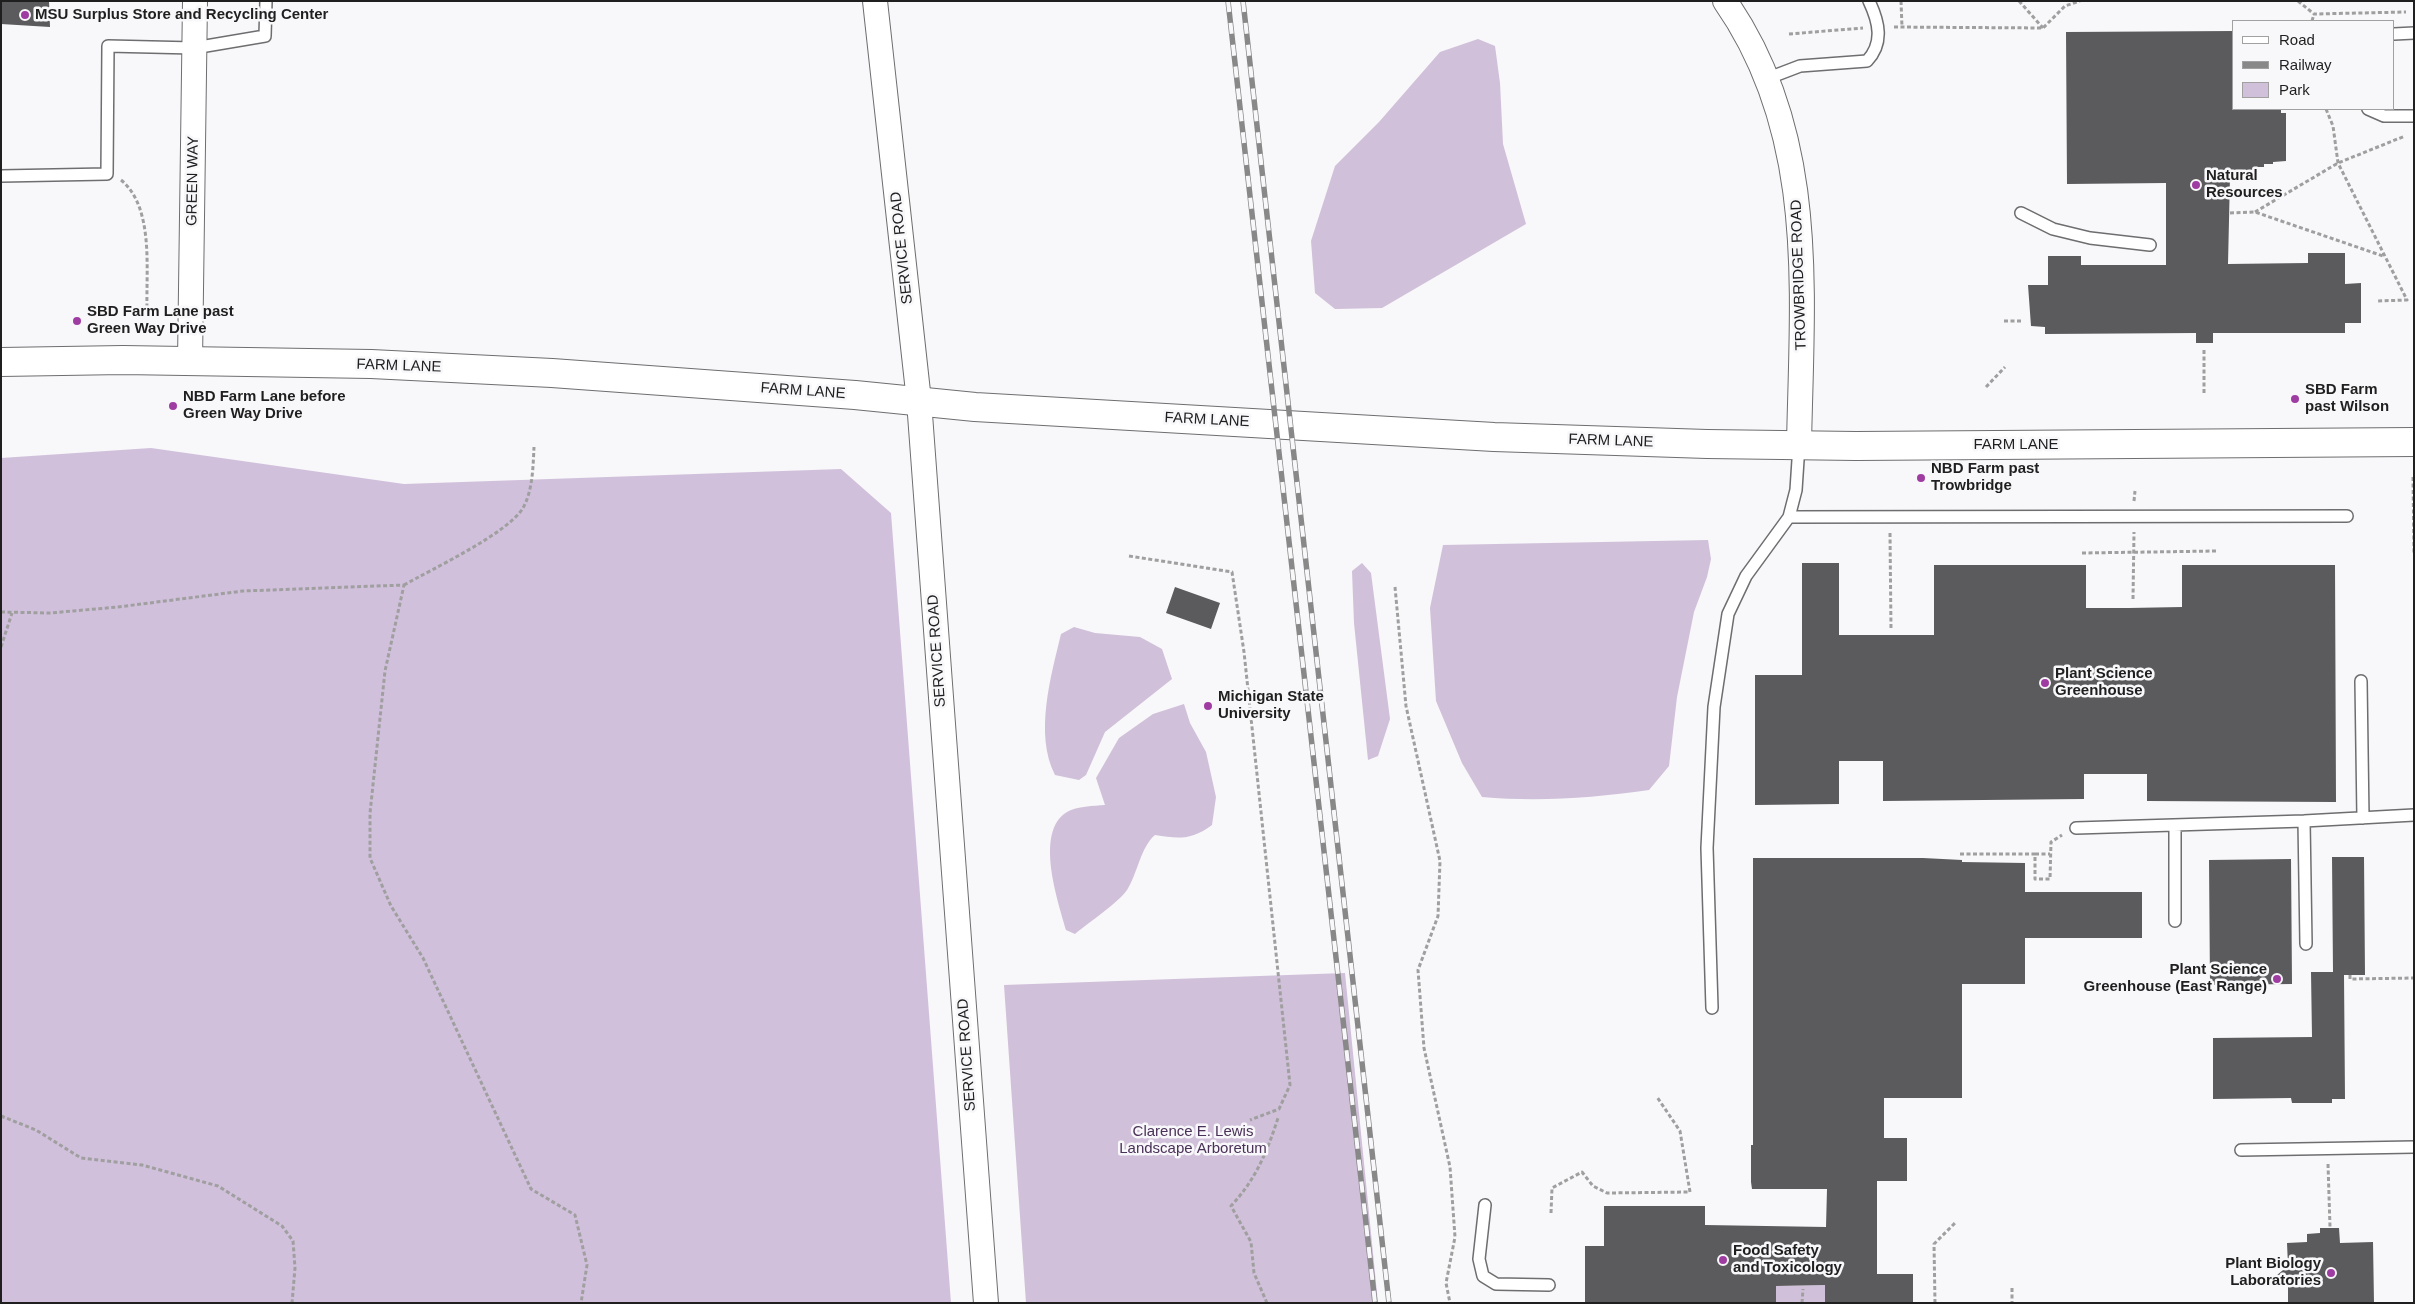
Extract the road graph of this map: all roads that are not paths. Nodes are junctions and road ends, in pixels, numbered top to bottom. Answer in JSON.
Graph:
{"nodes":[{"id":1,"x":195,"y":1,"type":"edge"},
{"id":2,"x":266,"y":1,"type":"edge"},
{"id":3,"x":875,"y":1,"type":"edge"},
{"id":4,"x":1725,"y":1,"type":"edge"},
{"id":5,"x":1869,"y":1,"type":"edge"},
{"id":6,"x":2414,"y":33,"type":"edge"},
{"id":7,"x":2395,"y":34,"type":"edge"},
{"id":8,"x":194,"y":48,"type":"junction"},
{"id":9,"x":1766,"y":79,"type":"junction"},
{"id":10,"x":2370,"y":110,"type":"edge"},
{"id":11,"x":2414,"y":116,"type":"edge"},
{"id":12,"x":1,"y":176,"type":"edge"},
{"id":13,"x":2021,"y":213,"type":"dead end"},
{"id":14,"x":2150,"y":245,"type":"dead end"},
{"id":15,"x":190,"y":361,"type":"junction"},
{"id":16,"x":1,"y":362,"type":"edge"},
{"id":17,"x":919,"y":401,"type":"junction"},
{"id":18,"x":2414,"y":442,"type":"edge"},
{"id":19,"x":1799,"y":444,"type":"junction"},
{"id":20,"x":2347,"y":516,"type":"dead end"},
{"id":21,"x":1789,"y":517,"type":"junction"},
{"id":22,"x":2361,"y":681,"type":"dead end"},
{"id":23,"x":2414,"y":815,"type":"edge"},
{"id":24,"x":2363,"y":818,"type":"junction"},
{"id":25,"x":2304,"y":822,"type":"junction"},
{"id":26,"x":2175,"y":825,"type":"junction"},
{"id":27,"x":2076,"y":828,"type":"road end"},
{"id":28,"x":2176,"y":921,"type":"dead end"},
{"id":29,"x":2306,"y":944,"type":"dead end"},
{"id":30,"x":1712,"y":1008,"type":"dead end"},
{"id":31,"x":2414,"y":1147,"type":"edge"},
{"id":32,"x":2241,"y":1150,"type":"dead end"},
{"id":33,"x":1485,"y":1205,"type":"dead end"},
{"id":34,"x":1549,"y":1285,"type":"dead end"},
{"id":35,"x":986,"y":1303,"type":"edge"}],
"edges":[{"from":1,"to":8,"type":"street","name":"GREEN WAY"},
{"from":2,"to":8,"type":"lane"},
{"from":3,"to":17,"type":"street","name":"SERVICE ROAD"},
{"from":4,"to":9,"type":"street","name":"TROWBRIDGE ROAD"},
{"from":5,"to":9,"type":"lane"},
{"from":6,"to":7,"type":"lane"},
{"from":8,"to":12,"type":"lane"},
{"from":8,"to":15,"type":"street","name":"GREEN WAY"},
{"from":9,"to":19,"type":"street","name":"TROWBRIDGE ROAD"},
{"from":10,"to":11,"type":"lane"},
{"from":13,"to":14,"type":"lane"},
{"from":15,"to":16,"type":"street","name":"FARM LANE"},
{"from":15,"to":17,"type":"street","name":"FARM LANE"},
{"from":17,"to":19,"type":"street","name":"FARM LANE"},
{"from":17,"to":35,"type":"street","name":"SERVICE ROAD"},
{"from":18,"to":19,"type":"street","name":"FARM LANE"},
{"from":19,"to":21,"type":"lane"},
{"from":20,"to":21,"type":"lane"},
{"from":21,"to":30,"type":"lane"},
{"from":22,"to":24,"type":"lane"},
{"from":23,"to":24,"type":"lane"},
{"from":24,"to":25,"type":"lane"},
{"from":25,"to":26,"type":"lane"},
{"from":25,"to":29,"type":"lane"},
{"from":26,"to":27,"type":"lane"},
{"from":26,"to":28,"type":"lane"},
{"from":31,"to":32,"type":"lane"},
{"from":33,"to":34,"type":"lane"}]}
